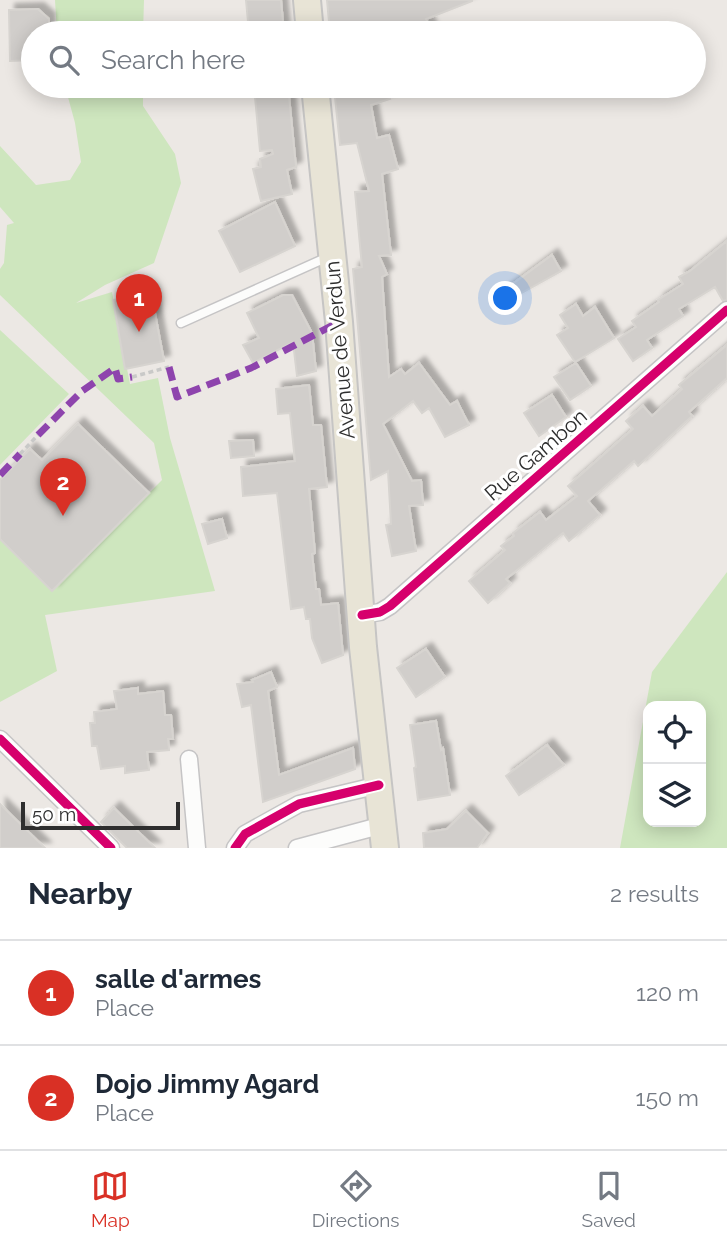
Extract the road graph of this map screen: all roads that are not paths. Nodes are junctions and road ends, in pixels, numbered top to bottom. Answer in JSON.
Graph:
{"nodes":[{"id":1,"x":307,"y":0,"type":"edge"},
{"id":2,"x":309,"y":21,"type":"edge"},
{"id":3,"x":316,"y":98,"type":"edge"},
{"id":4,"x":332,"y":255,"type":"junction"},
{"id":5,"x":727,"y":310,"type":"edge"},
{"id":6,"x":181,"y":323,"type":"dead end"},
{"id":7,"x":362,"y":615,"type":"junction"},
{"id":8,"x":0,"y":739,"type":"edge"},
{"id":9,"x":189,"y":759,"type":"dead end"},
{"id":10,"x":379,"y":785,"type":"junction"},
{"id":11,"x":384,"y":837,"type":"edge"},
{"id":12,"x":111,"y":848,"type":"edge"},
{"id":13,"x":197,"y":848,"type":"edge"},
{"id":14,"x":235,"y":848,"type":"edge"},
{"id":15,"x":297,"y":848,"type":"edge"}],
"edges":[{"from":1,"to":2,"type":"main road"},
{"from":3,"to":4,"type":"main road","name":"Avenue de Verdun"},
{"from":4,"to":6,"type":"lane"},
{"from":4,"to":7,"type":"main road","name":"Avenue de Verdun"},
{"from":5,"to":7,"type":"street","name":"Rue Gambon"},
{"from":7,"to":10,"type":"main road","name":"Avenue de Verdun"},
{"from":8,"to":12,"type":"street"},
{"from":9,"to":13,"type":"street"},
{"from":10,"to":11,"type":"main road","name":"Avenue de Verdun"},
{"from":10,"to":14,"type":"street"},
{"from":11,"to":15,"type":"street"}]}
